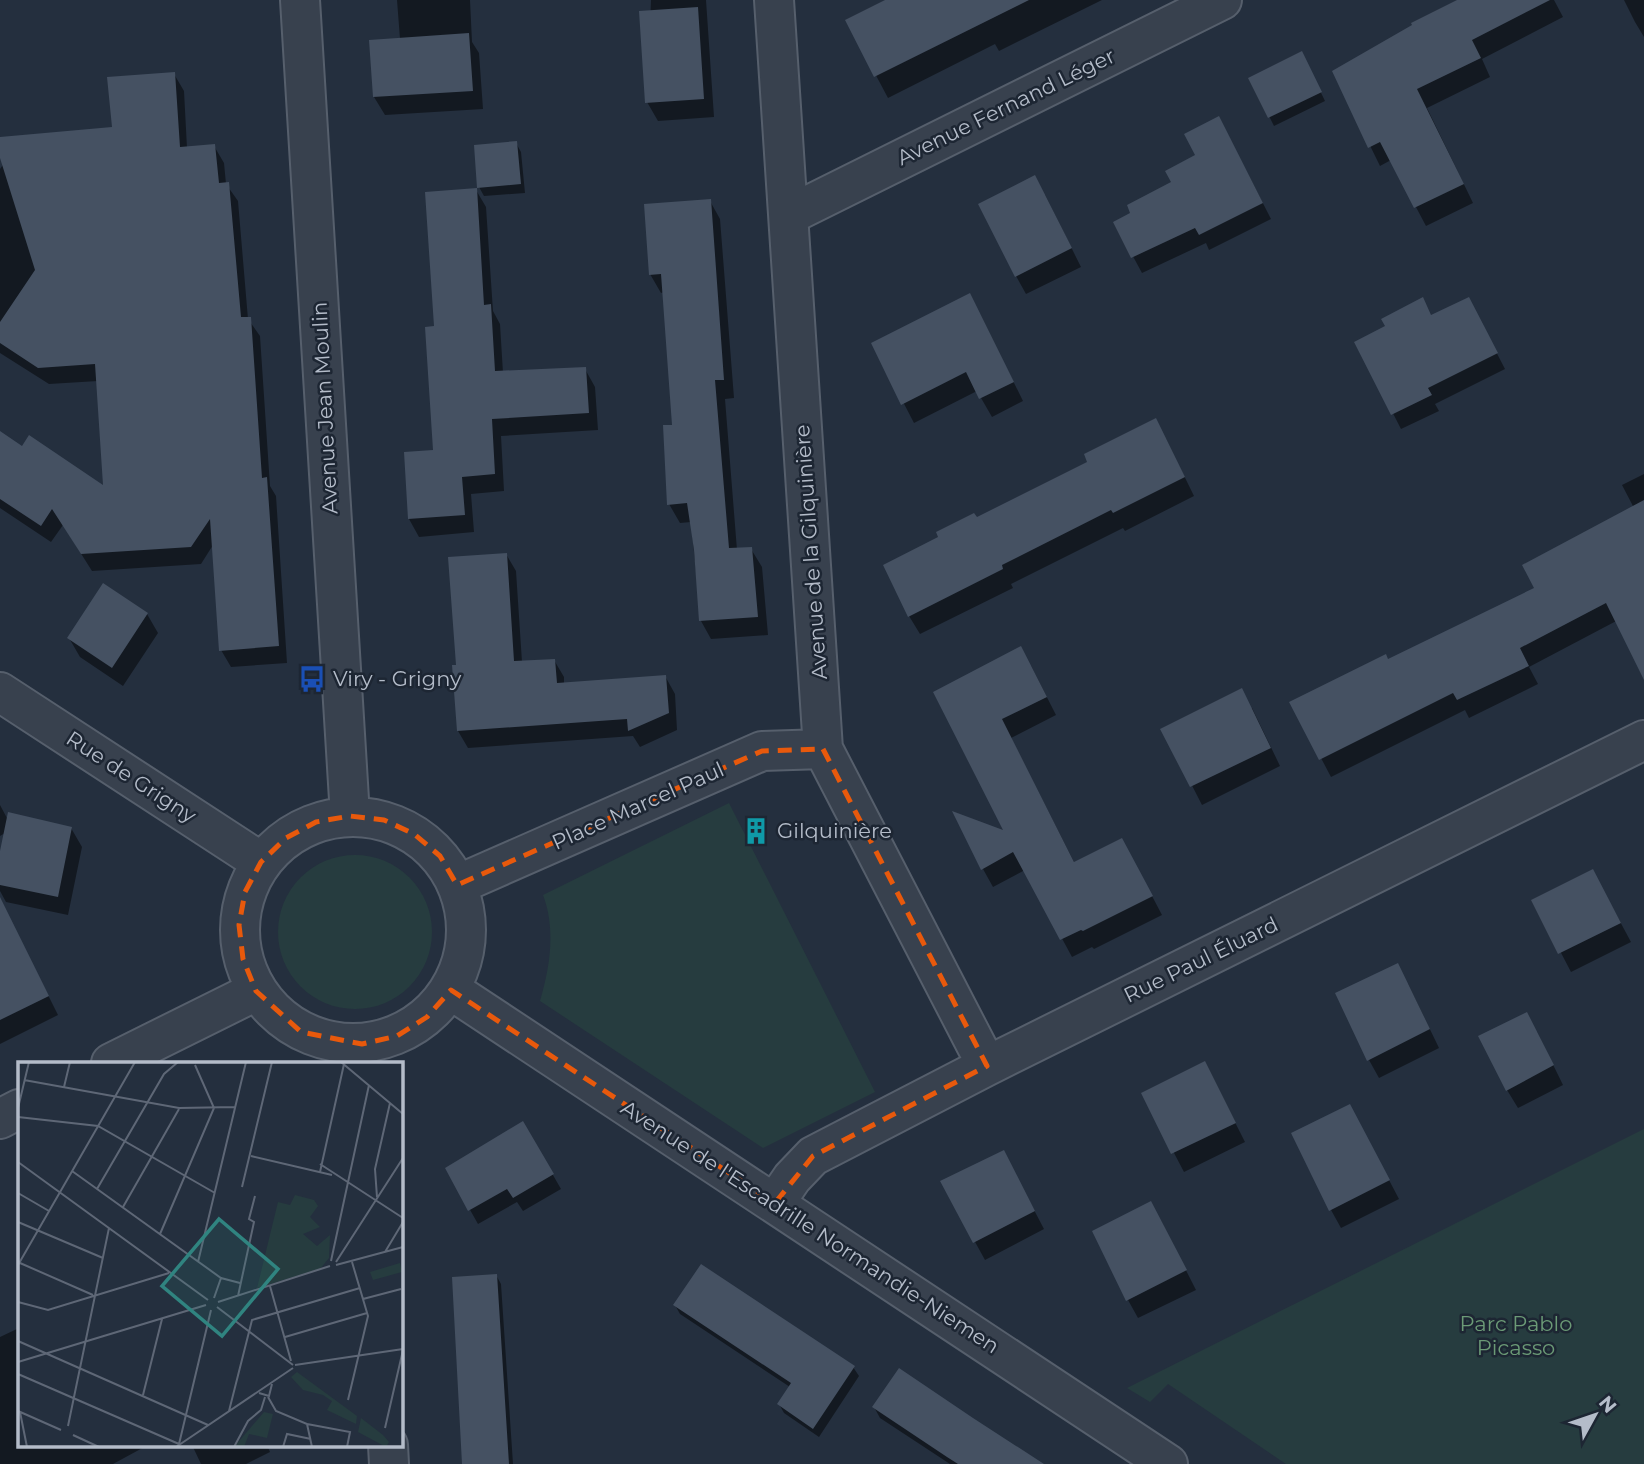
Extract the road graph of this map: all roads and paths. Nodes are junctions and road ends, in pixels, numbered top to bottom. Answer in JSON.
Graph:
{"nodes":[{"id":1,"x":300,"y":0,"type":"edge"},
{"id":2,"x":774,"y":0,"type":"edge"},
{"id":3,"x":1222,"y":0,"type":"edge"},
{"id":4,"x":789,"y":215,"type":"junction"},
{"id":5,"x":0,"y":692,"type":"edge"},
{"id":6,"x":1644,"y":740,"type":"edge"},
{"id":7,"x":823,"y":749,"type":"junction"},
{"id":8,"x":351,"y":816,"type":"junction"},
{"id":9,"x":261,"y":862,"type":"junction"},
{"id":10,"x":457,"y":884,"type":"junction"},
{"id":11,"x":451,"y":990,"type":"junction"},
{"id":12,"x":256,"y":991,"type":"junction"},
{"id":13,"x":362,"y":1054,"type":"edge"},
{"id":14,"x":113,"y":1062,"type":"edge"},
{"id":15,"x":987,"y":1066,"type":"junction"},
{"id":16,"x":18,"y":1110,"type":"edge"},
{"id":17,"x":0,"y":1119,"type":"edge"},
{"id":18,"x":775,"y":1203,"type":"junction"},
{"id":19,"x":388,"y":1446,"type":"edge"},
{"id":20,"x":389,"y":1464,"type":"edge"},
{"id":21,"x":1168,"y":1464,"type":"edge"}],
"edges":[{"from":1,"to":8,"type":"street","name":"Avenue Jean Moulin"},
{"from":2,"to":4,"type":"street","name":"Avenue de la Gilquinière"},
{"from":3,"to":4,"type":"street","name":"Avenue Fernand Léger"},
{"from":4,"to":7,"type":"street","name":"Avenue de la Gilquinière"},
{"from":5,"to":9,"type":"street","name":"Rue de Grigny"},
{"from":6,"to":15,"type":"street","name":"Rue Paul Éluard"},
{"from":7,"to":10,"type":"street","name":"Place Marcel Paul"},
{"from":7,"to":15,"type":"street","name":"Avenue de la Gilquinière"},
{"from":8,"to":9,"type":"street"},
{"from":8,"to":10,"type":"street"},
{"from":9,"to":12,"type":"street"},
{"from":10,"to":11,"type":"street"},
{"from":11,"to":13,"type":"street"},
{"from":11,"to":18,"type":"street","name":"Avenue de l'Escadrille Normandie-Niemen"},
{"from":12,"to":13,"type":"street"},
{"from":12,"to":14,"type":"street"},
{"from":15,"to":18,"type":"street","name":"Rue Paul Éluard"},
{"from":16,"to":17,"type":"street"},
{"from":18,"to":21,"type":"street","name":"Avenue de l'Escadrille Normandie-Niemen"},
{"from":19,"to":20,"type":"street"}]}
